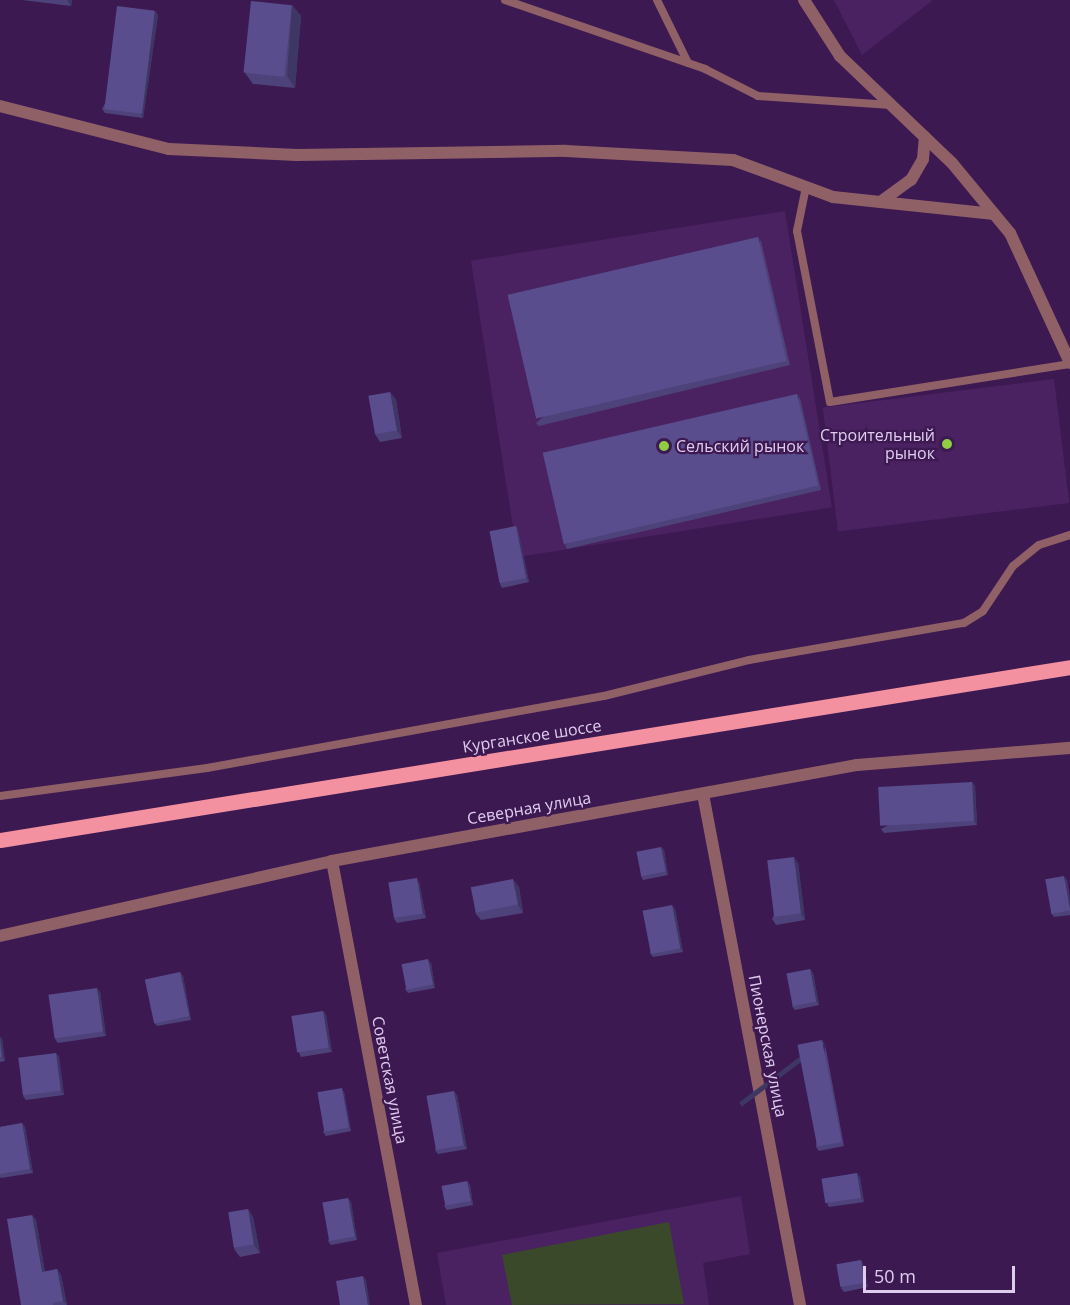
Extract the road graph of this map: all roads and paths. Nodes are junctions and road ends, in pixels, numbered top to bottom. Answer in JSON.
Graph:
{"nodes":[{"id":1,"x":505,"y":0,"type":"edge"},
{"id":2,"x":657,"y":0,"type":"edge"},
{"id":3,"x":804,"y":0,"type":"edge"},
{"id":4,"x":688,"y":63,"type":"junction"},
{"id":5,"x":891,"y":105,"type":"junction"},
{"id":6,"x":0,"y":106,"type":"edge"},
{"id":7,"x":925,"y":137,"type":"junction"},
{"id":8,"x":806,"y":187,"type":"junction"},
{"id":9,"x":884,"y":201,"type":"junction"},
{"id":10,"x":994,"y":214,"type":"junction"},
{"id":11,"x":1070,"y":364,"type":"edge"},
{"id":12,"x":1070,"y":535,"type":"edge"},
{"id":13,"x":1070,"y":667,"type":"edge"},
{"id":14,"x":1070,"y":748,"type":"edge"},
{"id":15,"x":703,"y":794,"type":"junction"},
{"id":16,"x":0,"y":796,"type":"edge"},
{"id":17,"x":0,"y":840,"type":"edge"},
{"id":18,"x":332,"y":861,"type":"junction"},
{"id":19,"x":0,"y":936,"type":"edge"},
{"id":20,"x":416,"y":1305,"type":"edge"},
{"id":21,"x":800,"y":1305,"type":"edge"}],
"edges":[{"from":1,"to":4,"type":"lane"},
{"from":2,"to":4,"type":"lane"},
{"from":3,"to":5,"type":"street"},
{"from":4,"to":5,"type":"lane"},
{"from":5,"to":7,"type":"street"},
{"from":6,"to":8,"type":"street"},
{"from":7,"to":9,"type":"street"},
{"from":7,"to":10,"type":"street"},
{"from":8,"to":9,"type":"street"},
{"from":8,"to":11,"type":"lane"},
{"from":9,"to":10,"type":"street"},
{"from":10,"to":11,"type":"street"},
{"from":12,"to":16,"type":"lane"},
{"from":13,"to":17,"type":"main road","name":"Курганское шоссе"},
{"from":14,"to":15,"type":"street","name":"Северная улица"},
{"from":15,"to":18,"type":"street","name":"Северная улица"},
{"from":15,"to":21,"type":"street","name":"Пионерская улица"},
{"from":18,"to":19,"type":"street","name":"Северная улица"},
{"from":18,"to":20,"type":"street","name":"Советская улица"}]}
